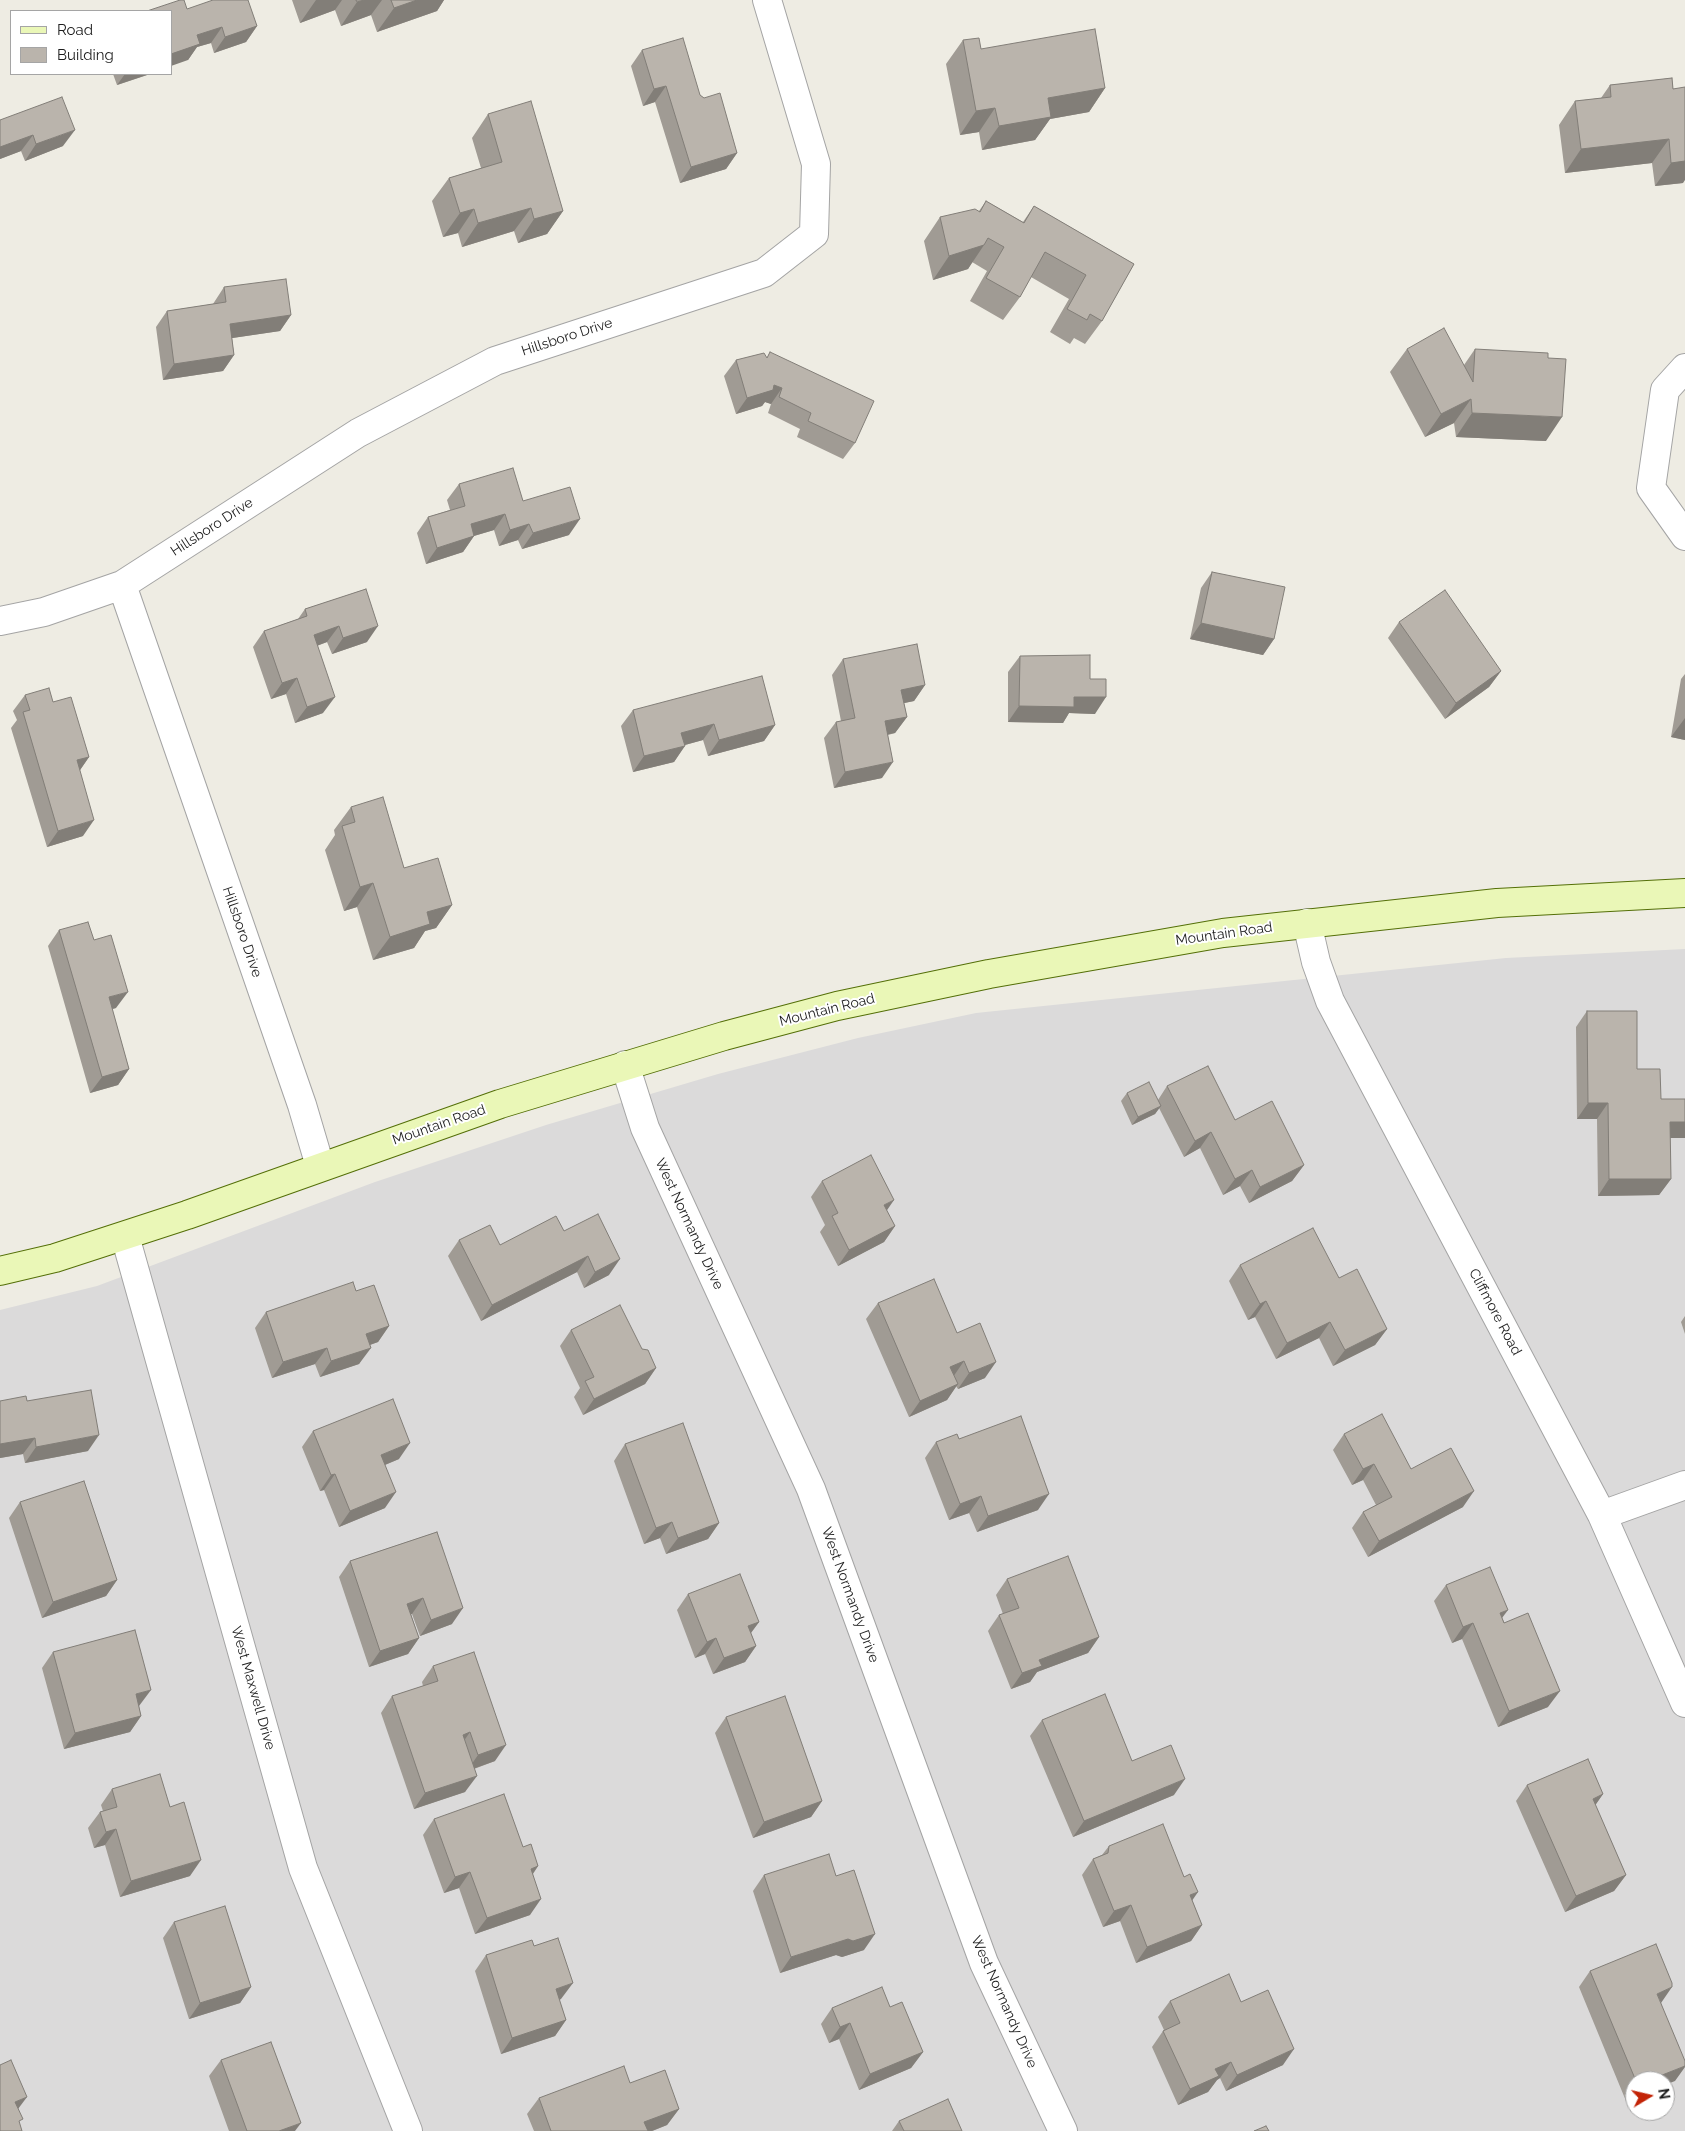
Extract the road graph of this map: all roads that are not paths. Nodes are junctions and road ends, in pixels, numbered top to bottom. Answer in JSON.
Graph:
{"nodes":[{"id":1,"x":768,"y":0,"type":"edge"},
{"id":2,"x":1685,"y":368,"type":"edge"},
{"id":3,"x":1685,"y":536,"type":"edge"},
{"id":4,"x":122,"y":585,"type":"junction"},
{"id":5,"x":0,"y":621,"type":"edge"},
{"id":6,"x":1685,"y":893,"type":"edge"},
{"id":7,"x":1307,"y":923,"type":"junction"},
{"id":8,"x":625,"y":1065,"type":"junction"},
{"id":9,"x":320,"y":1166,"type":"junction"},
{"id":10,"x":125,"y":1236,"type":"junction"},
{"id":11,"x":0,"y":1272,"type":"edge"},
{"id":12,"x":1685,"y":1485,"type":"edge"},
{"id":13,"x":1602,"y":1515,"type":"junction"},
{"id":14,"x":1685,"y":1703,"type":"edge"},
{"id":15,"x":408,"y":2131,"type":"edge"},
{"id":16,"x":1063,"y":2131,"type":"edge"}],
"edges":[{"from":1,"to":4,"type":"street","name":"Hillsboro Drive"},
{"from":2,"to":3,"type":"street"},
{"from":4,"to":5,"type":"street","name":"Hillsboro Drive"},
{"from":4,"to":9,"type":"street","name":"Hillsboro Drive"},
{"from":6,"to":7,"type":"main road","name":"Mountain Road"},
{"from":7,"to":8,"type":"main road","name":"Mountain Road"},
{"from":7,"to":13,"type":"street","name":"Cliffmore Road"},
{"from":8,"to":9,"type":"main road","name":"Mountain Road"},
{"from":8,"to":16,"type":"street","name":"West Normandy Drive"},
{"from":9,"to":10,"type":"main road","name":"Mountain Road"},
{"from":10,"to":11,"type":"main road","name":"Mountain Road"},
{"from":10,"to":15,"type":"street","name":"West Maxwell Drive"},
{"from":12,"to":13,"type":"street"},
{"from":13,"to":14,"type":"street","name":"Cliffmore Road"}]}
